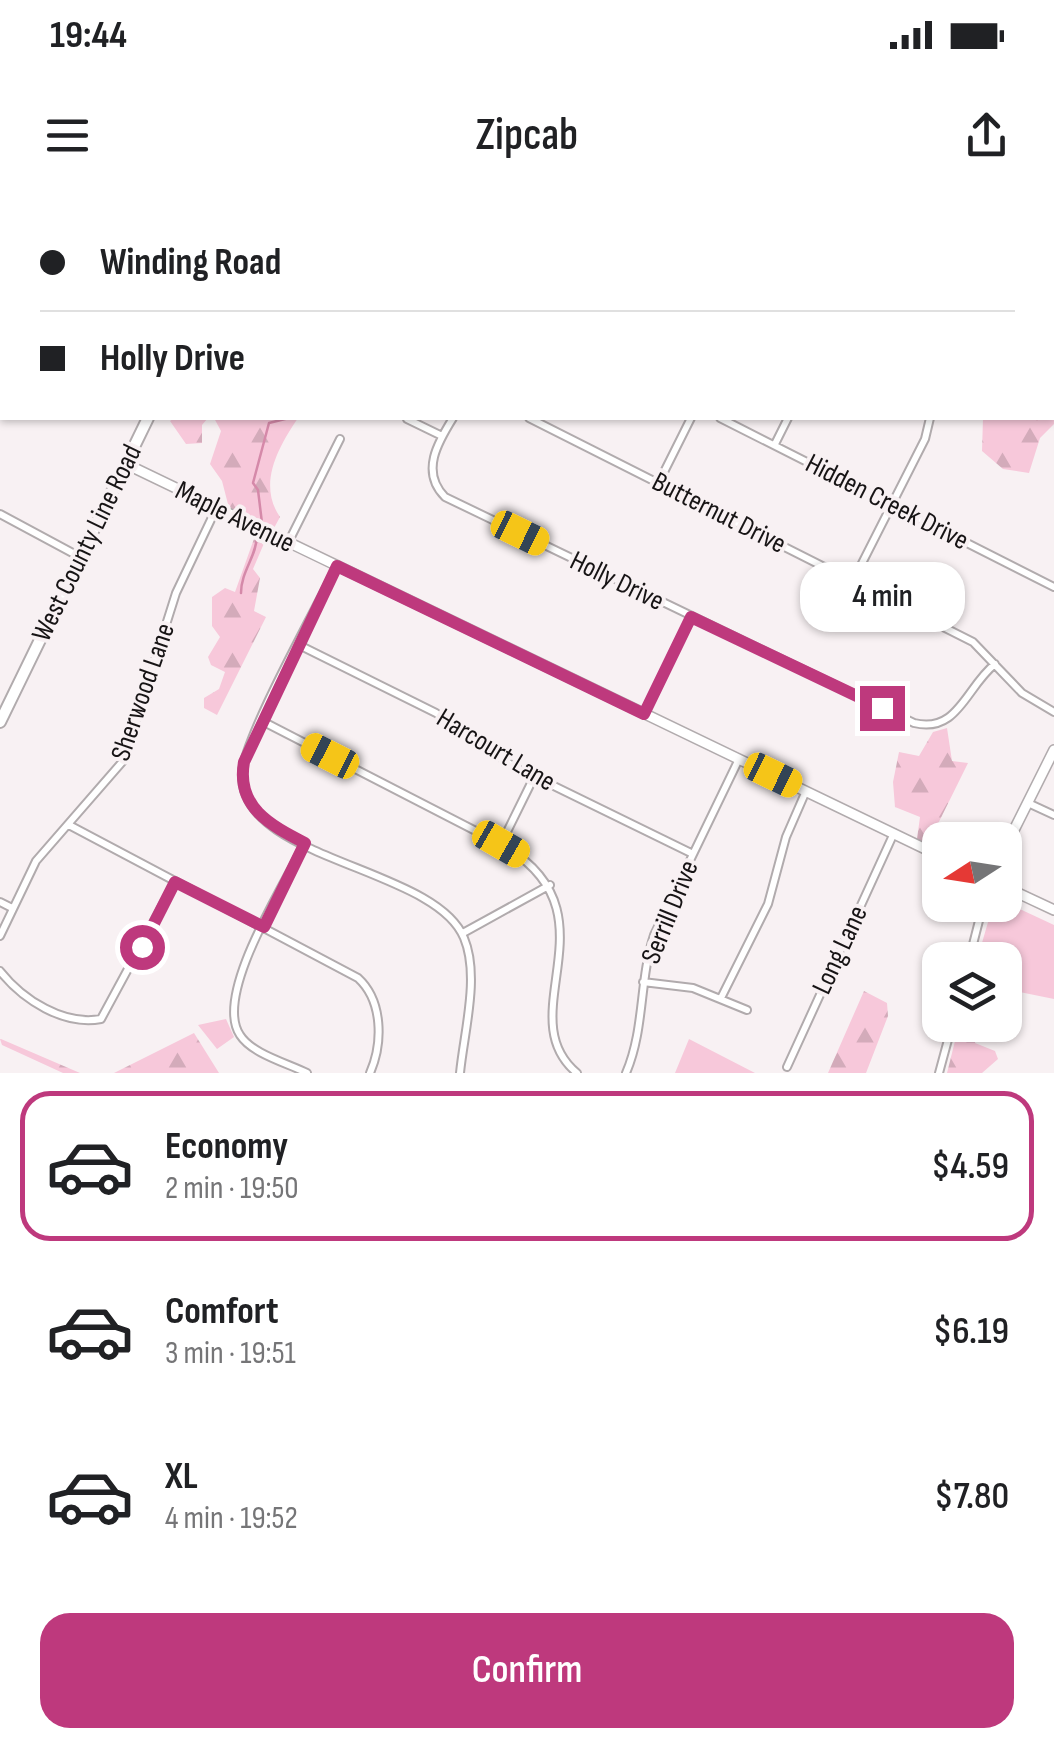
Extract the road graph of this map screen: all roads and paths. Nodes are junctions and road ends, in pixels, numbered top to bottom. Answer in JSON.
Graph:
{"nodes":[{"id":1,"x":147,"y":420,"type":"edge"},
{"id":2,"x":409,"y":420,"type":"edge"},
{"id":3,"x":452,"y":420,"type":"edge"},
{"id":4,"x":533,"y":420,"type":"edge"},
{"id":5,"x":690,"y":420,"type":"edge"},
{"id":6,"x":724,"y":420,"type":"edge"},
{"id":7,"x":787,"y":420,"type":"edge"},
{"id":8,"x":930,"y":420,"type":"edge"},
{"id":9,"x":442,"y":436,"type":"junction"},
{"id":10,"x":340,"y":439,"type":"dead end"},
{"id":11,"x":774,"y":444,"type":"junction"},
{"id":12,"x":126,"y":464,"type":"junction"},
{"id":13,"x":658,"y":482,"type":"junction"},
{"id":14,"x":892,"y":505,"type":"junction"},
{"id":15,"x":216,"y":509,"type":"junction"},
{"id":16,"x":0,"y":514,"type":"edge"},
{"id":17,"x":288,"y":543,"type":"junction"},
{"id":18,"x":81,"y":558,"type":"junction"},
{"id":19,"x":337,"y":566,"type":"junction"},
{"id":20,"x":853,"y":581,"type":"junction"},
{"id":21,"x":1054,"y":587,"type":"edge"},
{"id":22,"x":691,"y":617,"type":"junction"},
{"id":23,"x":299,"y":646,"type":"junction"},
{"id":24,"x":995,"y":664,"type":"junction"},
{"id":25,"x":1054,"y":712,"type":"edge"},
{"id":26,"x":644,"y":714,"type":"junction"},
{"id":27,"x":0,"y":722,"type":"edge"},
{"id":28,"x":262,"y":722,"type":"junction"},
{"id":29,"x":1054,"y":750,"type":"edge"},
{"id":30,"x":739,"y":758,"type":"junction"},
{"id":31,"x":534,"y":777,"type":"junction"},
{"id":32,"x":806,"y":791,"type":"junction"},
{"id":33,"x":1028,"y":802,"type":"junction"},
{"id":34,"x":1054,"y":814,"type":"edge"},
{"id":35,"x":1018,"y":822,"type":"edge"},
{"id":36,"x":70,"y":825,"type":"junction"},
{"id":37,"x":894,"y":834,"type":"junction"},
{"id":38,"x":305,"y":843,"type":"junction"},
{"id":39,"x":501,"y":844,"type":"junction"},
{"id":40,"x":922,"y":847,"type":"edge"},
{"id":41,"x":693,"y":854,"type":"junction"},
{"id":42,"x":175,"y":882,"type":"junction"},
{"id":43,"x":550,"y":885,"type":"junction"},
{"id":44,"x":1022,"y":896,"type":"edge"},
{"id":45,"x":0,"y":902,"type":"edge"},
{"id":46,"x":12,"y":908,"type":"junction"},
{"id":47,"x":1054,"y":910,"type":"edge"},
{"id":48,"x":264,"y":927,"type":"junction"},
{"id":49,"x":463,"y":934,"type":"junction"},
{"id":50,"x":0,"y":936,"type":"edge"},
{"id":51,"x":0,"y":972,"type":"edge"},
{"id":52,"x":643,"y":982,"type":"junction"},
{"id":53,"x":721,"y":998,"type":"junction"},
{"id":54,"x":748,"y":1010,"type":"dead end"},
{"id":55,"x":947,"y":1042,"type":"edge"},
{"id":56,"x":787,"y":1067,"type":"dead end"},
{"id":57,"x":307,"y":1073,"type":"edge"},
{"id":58,"x":370,"y":1073,"type":"edge"},
{"id":59,"x":460,"y":1073,"type":"edge"},
{"id":60,"x":576,"y":1073,"type":"edge"},
{"id":61,"x":626,"y":1073,"type":"edge"},
{"id":62,"x":939,"y":1073,"type":"edge"}],
"edges":[{"from":1,"to":12,"type":"main road","name":"West County Line Road"},
{"from":2,"to":9,"type":"street"},
{"from":3,"to":9,"type":"street"},
{"from":4,"to":13,"type":"street","name":"Butternut Drive"},
{"from":5,"to":13,"type":"street"},
{"from":6,"to":11,"type":"street","name":"Hidden Creek Drive"},
{"from":7,"to":11,"type":"street"},
{"from":8,"to":14,"type":"street"},
{"from":9,"to":22,"type":"street","name":"Holly Drive"},
{"from":10,"to":17,"type":"street"},
{"from":11,"to":14,"type":"street","name":"Hidden Creek Drive"},
{"from":12,"to":15,"type":"street","name":"Maple Avenue"},
{"from":12,"to":18,"type":"main road","name":"West County Line Road"},
{"from":13,"to":20,"type":"street","name":"Butternut Drive"},
{"from":14,"to":20,"type":"street"},
{"from":14,"to":21,"type":"street","name":"Hidden Creek Drive"},
{"from":15,"to":17,"type":"street","name":"Maple Avenue"},
{"from":15,"to":36,"type":"street","name":"Sherwood Lane"},
{"from":16,"to":18,"type":"street"},
{"from":17,"to":19,"type":"street","name":"Maple Avenue"},
{"from":18,"to":27,"type":"main road","name":"West County Line Road"},
{"from":19,"to":23,"type":"street"},
{"from":19,"to":26,"type":"street","name":"Maple Avenue"},
{"from":20,"to":24,"type":"street","name":"Butternut Drive"},
{"from":22,"to":24,"type":"street","name":"Holly Drive"},
{"from":22,"to":26,"type":"street"},
{"from":23,"to":28,"type":"street"},
{"from":23,"to":31,"type":"street","name":"Harcourt Lane"},
{"from":24,"to":25,"type":"street","name":"Butternut Drive"},
{"from":26,"to":30,"type":"street","name":"Maple Avenue"},
{"from":28,"to":38,"type":"street"},
{"from":28,"to":39,"type":"street"},
{"from":29,"to":33,"type":"street"},
{"from":30,"to":32,"type":"street","name":"Maple Avenue"},
{"from":30,"to":41,"type":"street","name":"Serrill Drive"},
{"from":31,"to":39,"type":"street"},
{"from":31,"to":41,"type":"street","name":"Harcourt Lane"},
{"from":32,"to":37,"type":"street","name":"Maple Avenue"},
{"from":32,"to":53,"type":"street"},
{"from":33,"to":34,"type":"street"},
{"from":33,"to":35,"type":"street"},
{"from":36,"to":42,"type":"street"},
{"from":36,"to":46,"type":"street","name":"Sherwood Lane"},
{"from":37,"to":40,"type":"street","name":"Maple Avenue"},
{"from":37,"to":56,"type":"street","name":"Long Lane"},
{"from":38,"to":48,"type":"street"},
{"from":38,"to":49,"type":"street"},
{"from":39,"to":43,"type":"street"},
{"from":41,"to":52,"type":"street","name":"Serrill Drive"},
{"from":42,"to":48,"type":"street"},
{"from":42,"to":51,"type":"street"},
{"from":43,"to":49,"type":"street"},
{"from":43,"to":60,"type":"street"},
{"from":44,"to":47,"type":"street"},
{"from":45,"to":46,"type":"street"},
{"from":46,"to":50,"type":"street","name":"Sherwood Lane"},
{"from":48,"to":57,"type":"street"},
{"from":48,"to":58,"type":"street"},
{"from":49,"to":59,"type":"street"},
{"from":52,"to":53,"type":"street"},
{"from":52,"to":61,"type":"street","name":"Serrill Drive"},
{"from":53,"to":54,"type":"street"},
{"from":55,"to":62,"type":"street"}]}
